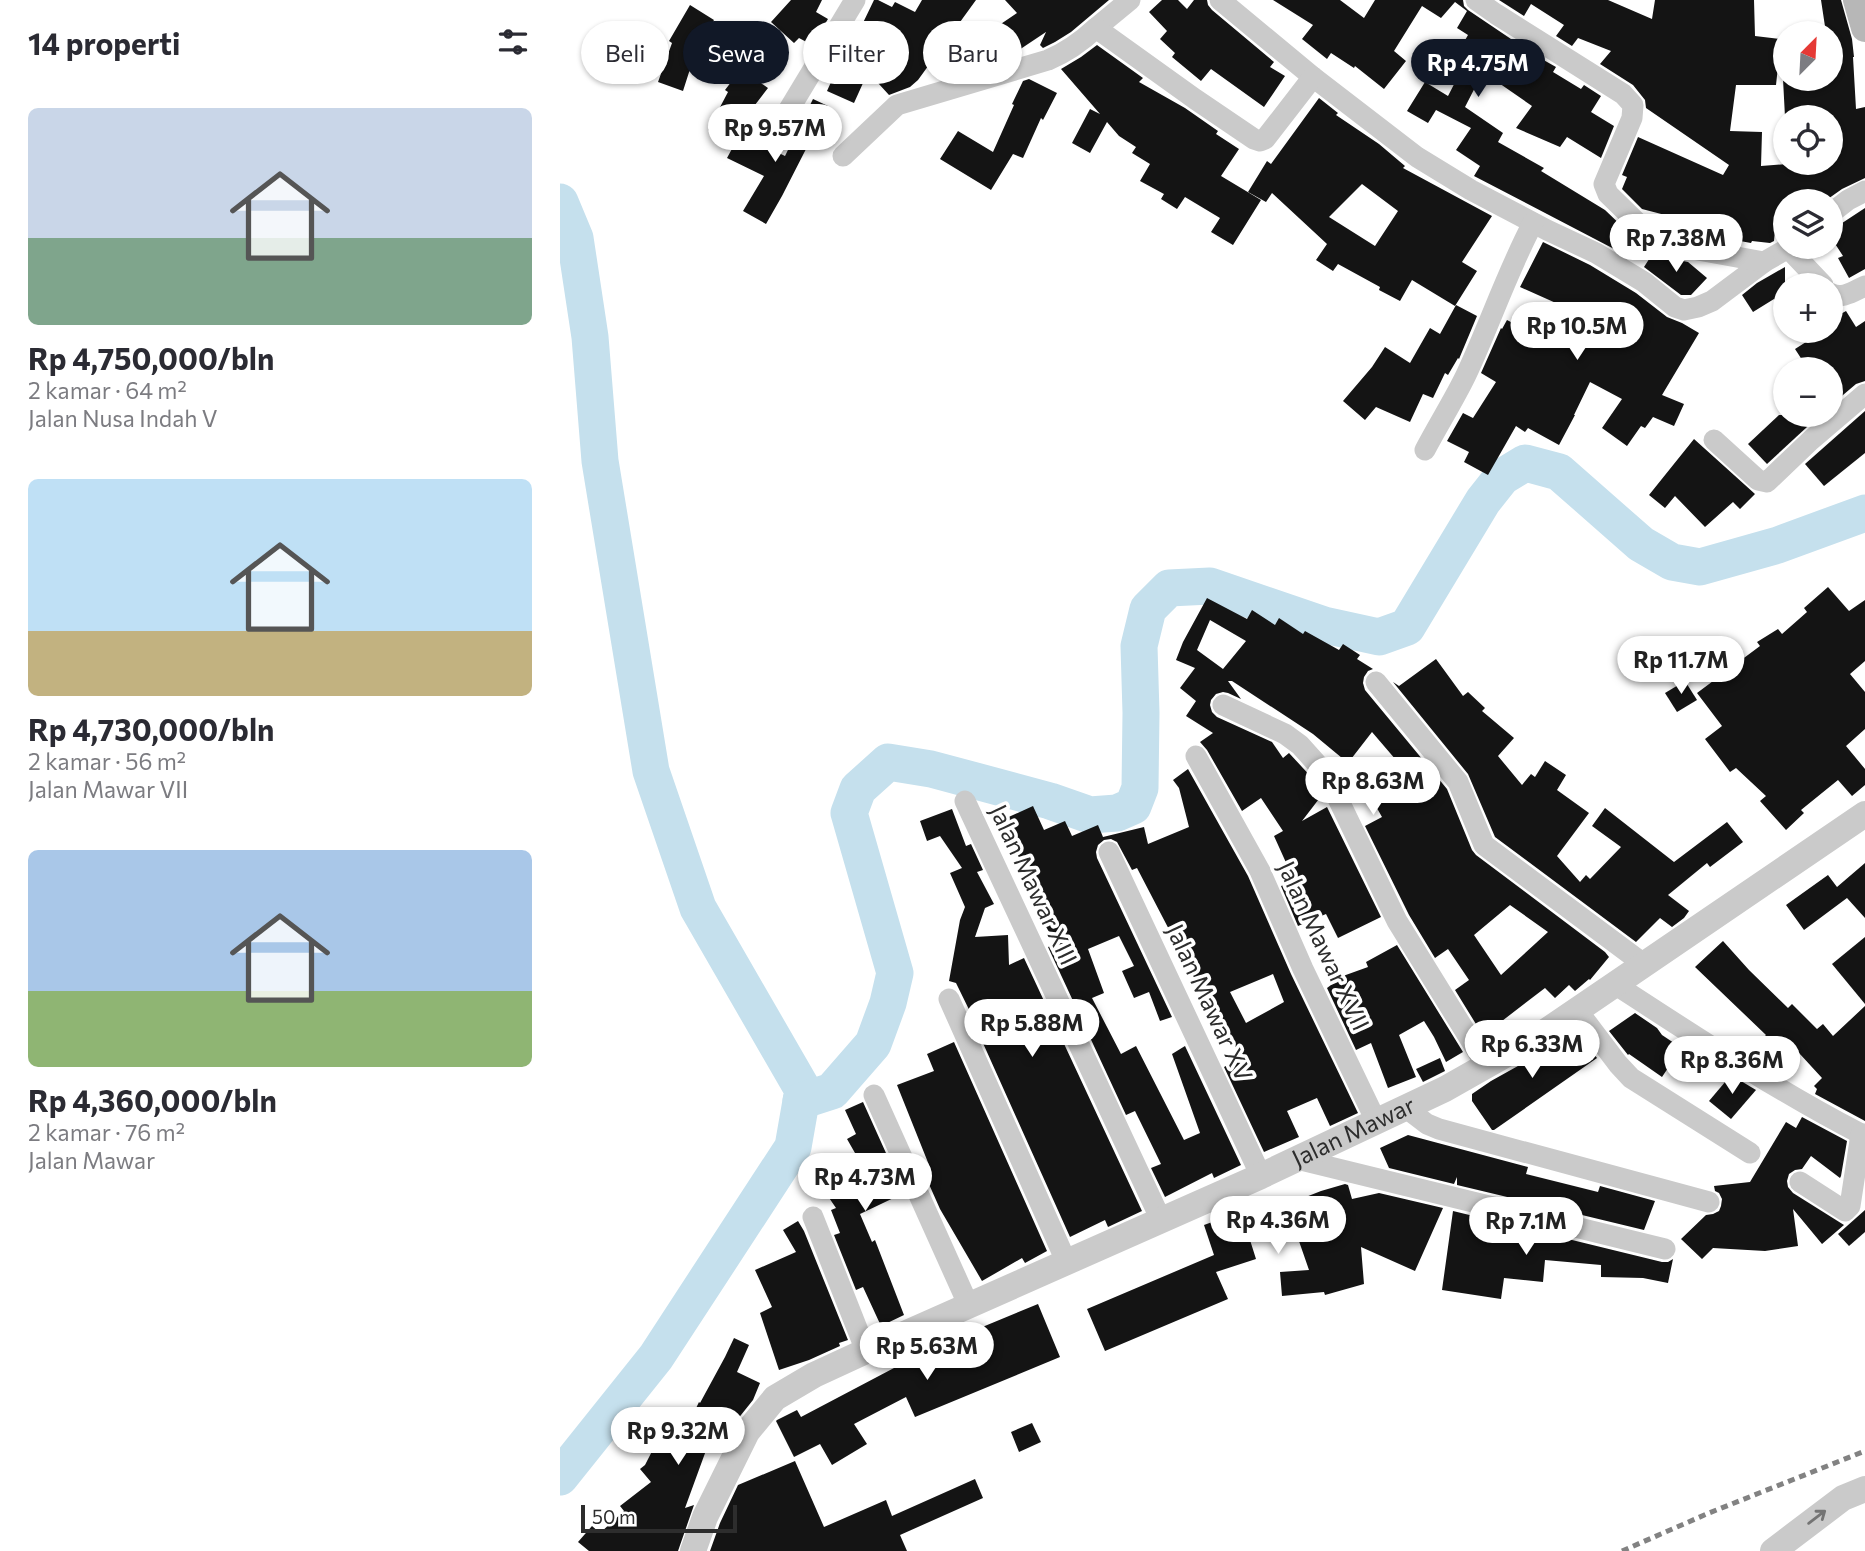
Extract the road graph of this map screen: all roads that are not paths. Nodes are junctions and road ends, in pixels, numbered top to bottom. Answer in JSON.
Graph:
{"nodes":[{"id":1,"x":855,"y":0,"type":"edge"},
{"id":2,"x":1130,"y":0,"type":"edge"},
{"id":3,"x":1220,"y":0,"type":"edge"},
{"id":4,"x":1476,"y":0,"type":"edge"},
{"id":5,"x":1857,"y":0,"type":"edge"},
{"id":6,"x":1096,"y":28,"type":"junction"},
{"id":7,"x":1865,"y":28,"type":"edge"},
{"id":8,"x":1312,"y":77,"type":"junction"},
{"id":9,"x":782,"y":121,"type":"dead end"},
{"id":10,"x":843,"y":156,"type":"dead end"},
{"id":11,"x":1865,"y":191,"type":"edge"},
{"id":12,"x":1843,"y":204,"type":"edge"},
{"id":13,"x":1533,"y":223,"type":"junction"},
{"id":14,"x":1773,"y":257,"type":"edge"},
{"id":15,"x":1799,"y":259,"type":"edge"},
{"id":16,"x":1764,"y":262,"type":"junction"},
{"id":17,"x":1812,"y":273,"type":"edge"},
{"id":18,"x":1865,"y":286,"type":"edge"},
{"id":19,"x":1843,"y":296,"type":"edge"},
{"id":20,"x":1865,"y":394,"type":"edge"},
{"id":21,"x":1714,"y":440,"type":"dead end"},
{"id":22,"x":1424,"y":450,"type":"dead end"},
{"id":23,"x":1376,"y":682,"type":"dead end"},
{"id":24,"x":1223,"y":705,"type":"dead end"},
{"id":25,"x":1196,"y":756,"type":"dead end"},
{"id":26,"x":965,"y":801,"type":"dead end"},
{"id":27,"x":1865,"y":814,"type":"edge"},
{"id":28,"x":1109,"y":852,"type":"dead end"},
{"id":29,"x":1645,"y":965,"type":"junction"},
{"id":30,"x":1616,"y":985,"type":"junction"},
{"id":31,"x":950,"y":999,"type":"dead end"},
{"id":32,"x":1577,"y":1010,"type":"junction"},
{"id":33,"x":1486,"y":1065,"type":"junction"},
{"id":34,"x":874,"y":1095,"type":"dead end"},
{"id":35,"x":1406,"y":1108,"type":"junction"},
{"id":36,"x":1377,"y":1122,"type":"junction"},
{"id":37,"x":1863,"y":1134,"type":"edge"},
{"id":38,"x":1750,"y":1153,"type":"dead end"},
{"id":39,"x":1297,"y":1159,"type":"junction"},
{"id":40,"x":1261,"y":1176,"type":"junction"},
{"id":41,"x":1800,"y":1182,"type":"dead end"},
{"id":42,"x":1709,"y":1202,"type":"dead end"},
{"id":43,"x":813,"y":1217,"type":"dead end"},
{"id":44,"x":1161,"y":1220,"type":"junction"},
{"id":45,"x":1665,"y":1248,"type":"dead end"},
{"id":46,"x":1066,"y":1261,"type":"junction"},
{"id":47,"x":968,"y":1304,"type":"junction"},
{"id":48,"x":866,"y":1350,"type":"junction"},
{"id":49,"x":1865,"y":1489,"type":"edge"},
{"id":50,"x":693,"y":1551,"type":"edge"},
{"id":51,"x":1773,"y":1551,"type":"edge"}],
"edges":[{"from":1,"to":9,"type":"street"},
{"from":2,"to":6,"type":"street"},
{"from":3,"to":8,"type":"street"},
{"from":4,"to":16,"type":"street"},
{"from":5,"to":7,"type":"main road"},
{"from":6,"to":8,"type":"street"},
{"from":6,"to":10,"type":"street"},
{"from":8,"to":13,"type":"street"},
{"from":11,"to":12,"type":"street"},
{"from":13,"to":16,"type":"street"},
{"from":13,"to":22,"type":"street"},
{"from":14,"to":16,"type":"street"},
{"from":15,"to":17,"type":"street"},
{"from":18,"to":19,"type":"street"},
{"from":20,"to":21,"type":"street"},
{"from":23,"to":29,"type":"street"},
{"from":24,"to":33,"type":"street"},
{"from":25,"to":36,"type":"street","name":"Jalan Mawar XVII"},
{"from":26,"to":44,"type":"street","name":"Jalan Mawar XIII"},
{"from":27,"to":29,"type":"street","name":"Jalan Mawar"},
{"from":28,"to":40,"type":"street","name":"Jalan Mawar XV"},
{"from":29,"to":30,"type":"street","name":"Jalan Mawar"},
{"from":30,"to":32,"type":"street","name":"Jalan Mawar"},
{"from":30,"to":37,"type":"street"},
{"from":31,"to":46,"type":"street"},
{"from":32,"to":33,"type":"street","name":"Jalan Mawar"},
{"from":32,"to":38,"type":"street"},
{"from":33,"to":35,"type":"street","name":"Jalan Mawar"},
{"from":34,"to":47,"type":"street"},
{"from":35,"to":36,"type":"street","name":"Jalan Mawar"},
{"from":35,"to":42,"type":"street"},
{"from":36,"to":39,"type":"street","name":"Jalan Mawar"},
{"from":37,"to":41,"type":"street"},
{"from":39,"to":40,"type":"street","name":"Jalan Mawar"},
{"from":39,"to":45,"type":"street"},
{"from":40,"to":44,"type":"street","name":"Jalan Mawar"},
{"from":43,"to":48,"type":"street"},
{"from":44,"to":46,"type":"street","name":"Jalan Mawar"},
{"from":46,"to":47,"type":"street","name":"Jalan Mawar"},
{"from":47,"to":48,"type":"street","name":"Jalan Mawar"},
{"from":48,"to":50,"type":"street","name":"Jalan Mawar"},
{"from":51,"to":49,"type":"street","one_way":true}]}
